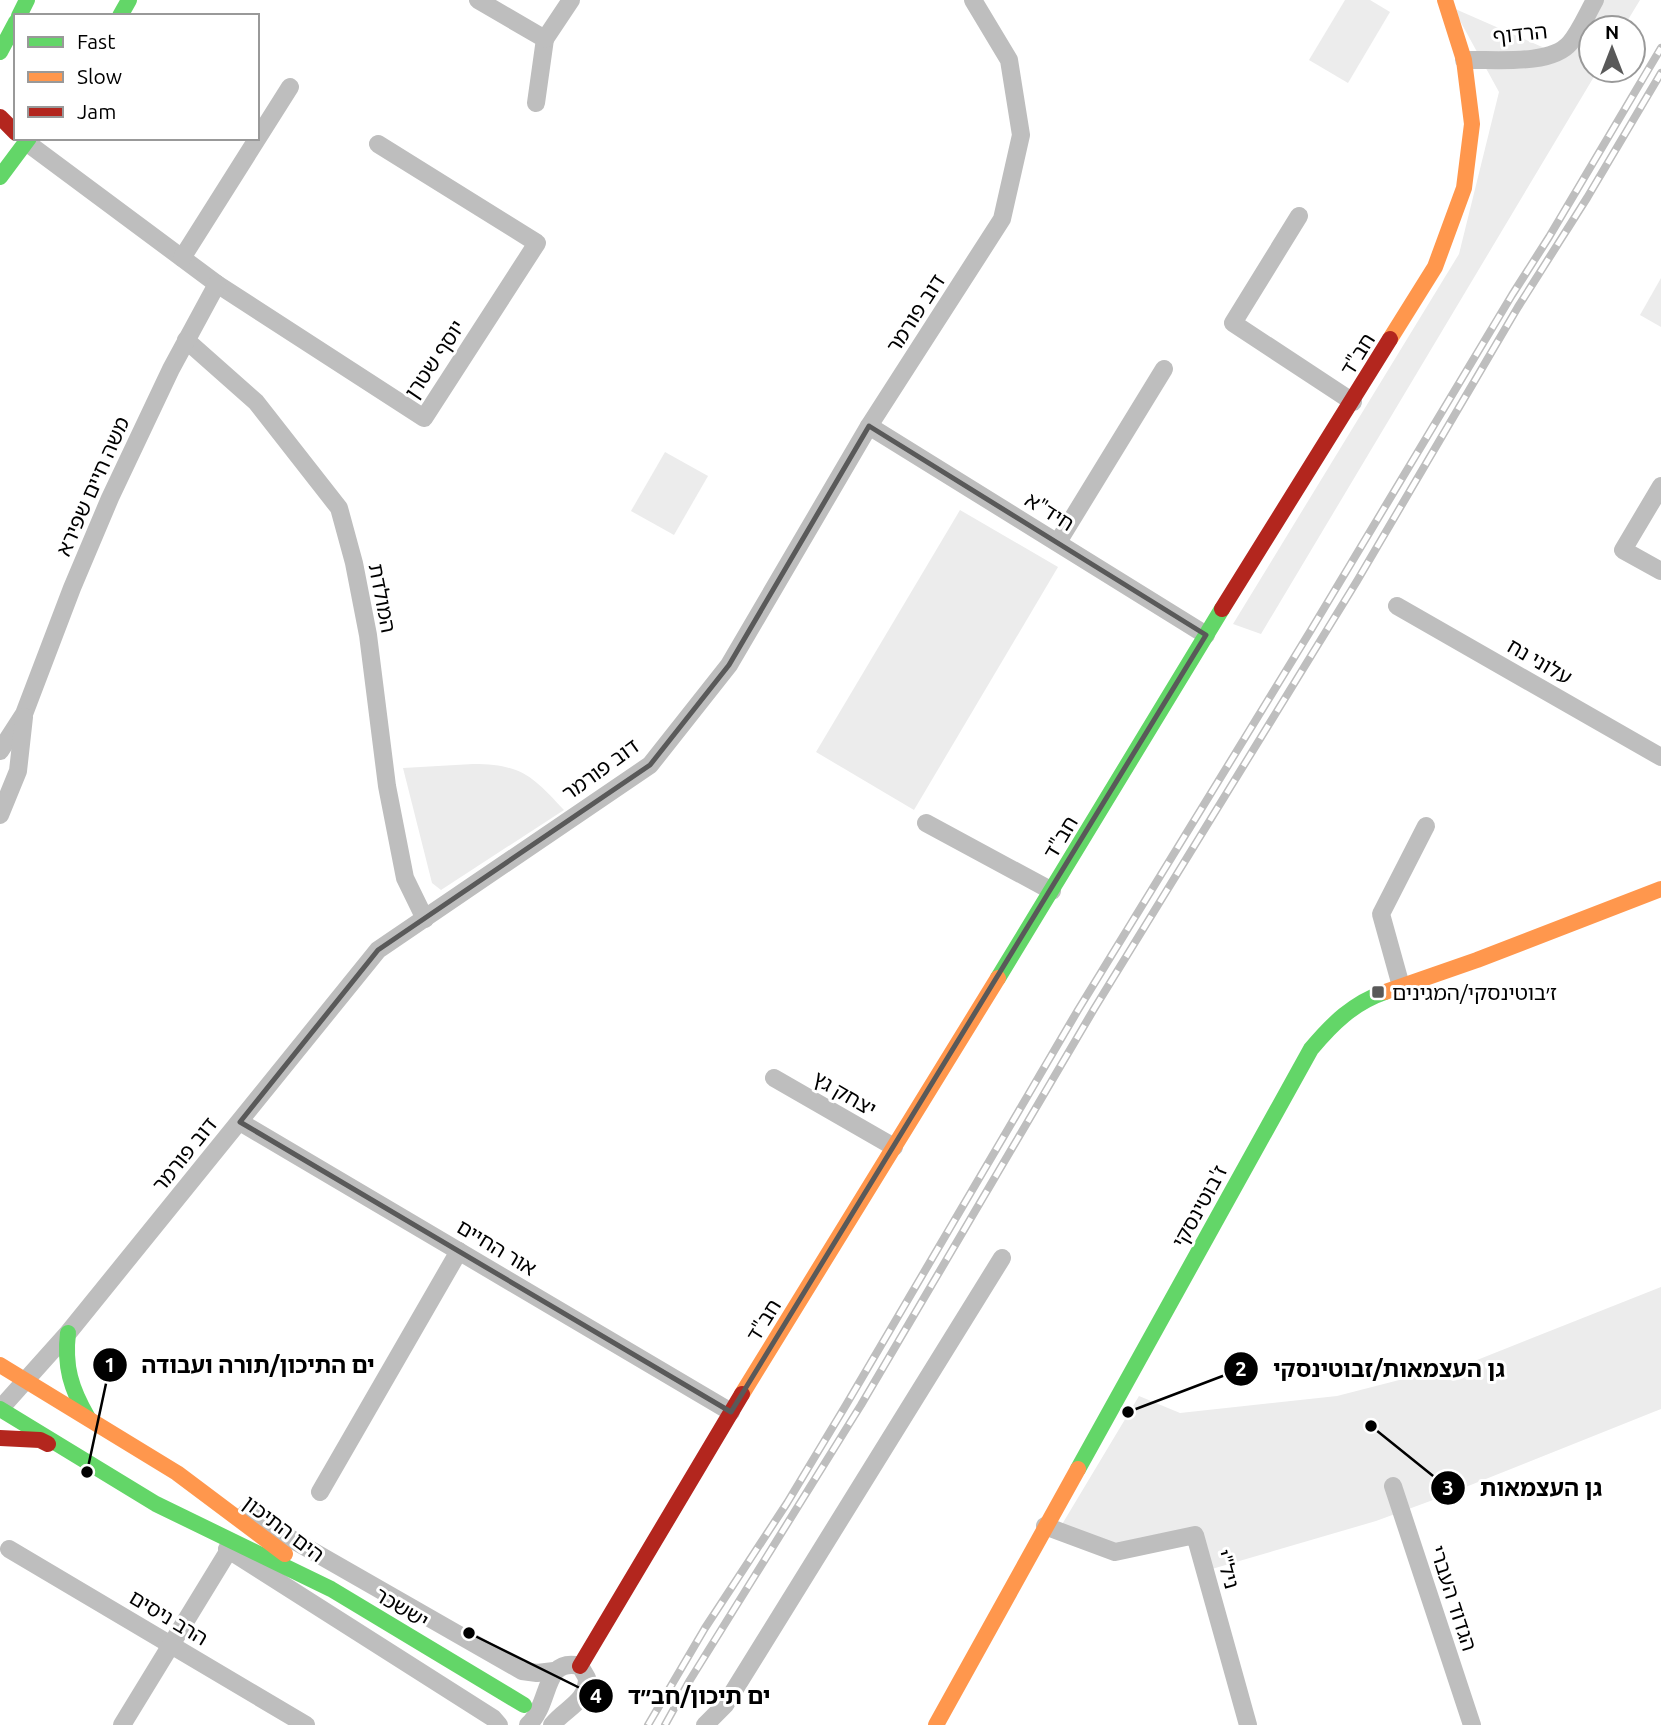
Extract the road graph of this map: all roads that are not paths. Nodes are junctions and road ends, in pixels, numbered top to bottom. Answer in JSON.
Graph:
{"nodes":[{"id":1,"x":478,"y":0,"type":"edge"},
{"id":2,"x":572,"y":0,"type":"edge"},
{"id":3,"x":1445,"y":0,"type":"edge"},
{"id":4,"x":1595,"y":0,"type":"edge"},
{"id":5,"x":974,"y":1,"type":"edge"},
{"id":6,"x":14,"y":26,"type":"edge"},
{"id":7,"x":545,"y":39,"type":"junction"},
{"id":8,"x":0,"y":52,"type":"edge"},
{"id":9,"x":1464,"y":60,"type":"junction"},
{"id":10,"x":290,"y":87,"type":"dead end"},
{"id":11,"x":536,"y":103,"type":"dead end"},
{"id":12,"x":0,"y":117,"type":"edge"},
{"id":13,"x":14,"y":130,"type":"edge"},
{"id":14,"x":259,"y":136,"type":"edge"},
{"id":15,"x":22,"y":140,"type":"edge"},
{"id":16,"x":26,"y":140,"type":"edge"},
{"id":17,"x":257,"y":140,"type":"edge"},
{"id":18,"x":378,"y":144,"type":"dead end"},
{"id":19,"x":0,"y":177,"type":"edge"},
{"id":20,"x":1299,"y":216,"type":"dead end"},
{"id":21,"x":182,"y":258,"type":"junction"},
{"id":22,"x":217,"y":284,"type":"junction"},
{"id":23,"x":186,"y":340,"type":"junction"},
{"id":24,"x":1164,"y":369,"type":"dead end"},
{"id":25,"x":1353,"y":402,"type":"junction"},
{"id":26,"x":869,"y":426,"type":"junction"},
{"id":27,"x":1661,"y":486,"type":"edge"},
{"id":28,"x":1058,"y":542,"type":"junction"},
{"id":29,"x":1661,"y":571,"type":"edge"},
{"id":30,"x":1396,"y":606,"type":"dead end"},
{"id":31,"x":1206,"y":635,"type":"junction"},
{"id":32,"x":24,"y":714,"type":"junction"},
{"id":33,"x":0,"y":751,"type":"edge"},
{"id":34,"x":1661,"y":757,"type":"edge"},
{"id":35,"x":0,"y":760,"type":"edge"},
{"id":36,"x":18,"y":771,"type":"junction"},
{"id":37,"x":2,"y":810,"type":"edge"},
{"id":38,"x":926,"y":823,"type":"dead end"},
{"id":39,"x":1426,"y":825,"type":"dead end"},
{"id":40,"x":1661,"y":889,"type":"edge"},
{"id":41,"x":1052,"y":891,"type":"junction"},
{"id":42,"x":425,"y":919,"type":"junction"},
{"id":43,"x":1401,"y":986,"type":"junction"},
{"id":44,"x":774,"y":1078,"type":"dead end"},
{"id":45,"x":240,"y":1122,"type":"junction"},
{"id":46,"x":894,"y":1147,"type":"junction"},
{"id":47,"x":459,"y":1251,"type":"junction"},
{"id":48,"x":1003,"y":1258,"type":"dead end"},
{"id":49,"x":68,"y":1333,"type":"junction"},
{"id":50,"x":0,"y":1365,"type":"edge"},
{"id":51,"x":26,"y":1380,"type":"junction"},
{"id":52,"x":0,"y":1409,"type":"edge"},
{"id":53,"x":731,"y":1412,"type":"junction"},
{"id":54,"x":88,"y":1419,"type":"junction"},
{"id":55,"x":0,"y":1438,"type":"edge"},
{"id":56,"x":74,"y":1454,"type":"junction"},
{"id":57,"x":177,"y":1474,"type":"junction"},
{"id":58,"x":1393,"y":1486,"type":"dead end"},
{"id":59,"x":320,"y":1492,"type":"dead end"},
{"id":60,"x":156,"y":1504,"type":"junction"},
{"id":61,"x":1045,"y":1526,"type":"junction"},
{"id":62,"x":9,"y":1549,"type":"dead end"},
{"id":63,"x":229,"y":1550,"type":"junction"},
{"id":64,"x":331,"y":1589,"type":"junction"},
{"id":65,"x":172,"y":1646,"type":"junction"},
{"id":66,"x":580,"y":1666,"type":"junction"},
{"id":67,"x":554,"y":1671,"type":"junction"},
{"id":68,"x":524,"y":1705,"type":"dead end"},
{"id":69,"x":122,"y":1725,"type":"edge"},
{"id":70,"x":306,"y":1725,"type":"edge"},
{"id":71,"x":499,"y":1725,"type":"edge"},
{"id":72,"x":528,"y":1725,"type":"edge"},
{"id":73,"x":552,"y":1725,"type":"edge"},
{"id":74,"x":705,"y":1725,"type":"edge"},
{"id":75,"x":936,"y":1725,"type":"edge"},
{"id":76,"x":1248,"y":1725,"type":"edge"},
{"id":77,"x":1472,"y":1725,"type":"edge"}],
"edges":[{"from":1,"to":7,"type":"street"},
{"from":2,"to":7,"type":"street"},
{"from":3,"to":9,"type":"street","name":"חב\"ד"},
{"from":4,"to":9,"type":"street","name":"הרדוף"},
{"from":5,"to":26,"type":"street","name":"דוב פורמר"},
{"from":6,"to":8,"type":"street"},
{"from":7,"to":11,"type":"street"},
{"from":9,"to":25,"type":"street","name":"חב\"ד"},
{"from":10,"to":14,"type":"street"},
{"from":12,"to":13,"type":"street"},
{"from":15,"to":19,"type":"street"},
{"from":16,"to":21,"type":"street","name":"יוסף שטרן"},
{"from":17,"to":21,"type":"street"},
{"from":18,"to":22,"type":"street","name":"יוסף שטרן"},
{"from":20,"to":25,"type":"street"},
{"from":21,"to":22,"type":"street","name":"יוסף שטרן"},
{"from":22,"to":23,"type":"street","name":"משה חיים שפירא"},
{"from":23,"to":32,"type":"street","name":"משה חיים שפירא"},
{"from":23,"to":42,"type":"street","name":"המולדת"},
{"from":24,"to":28,"type":"street"},
{"from":25,"to":31,"type":"street","name":"חב\"ד"},
{"from":26,"to":28,"type":"street","name":"חיד\"א"},
{"from":26,"to":42,"type":"street","name":"דוב פורמר"},
{"from":27,"to":29,"type":"street"},
{"from":28,"to":31,"type":"street","name":"חיד\"א"},
{"from":30,"to":34,"type":"street","name":"עלוני נח"},
{"from":31,"to":41,"type":"street","name":"חב\"ד"},
{"from":32,"to":33,"type":"street","name":"משה חיים שפירא"},
{"from":32,"to":36,"type":"street","name":"משה חיים שפירא"},
{"from":35,"to":36,"type":"street"},
{"from":36,"to":37,"type":"street","name":"משה חיים שפירא"},
{"from":38,"to":41,"type":"street"},
{"from":39,"to":43,"type":"street"},
{"from":40,"to":43,"type":"street","name":"ז'בוטינסקי"},
{"from":41,"to":46,"type":"street","name":"חב\"ד"},
{"from":42,"to":45,"type":"street","name":"דוב פורמר"},
{"from":43,"to":61,"type":"street","name":"ז'בוטינסקי"},
{"from":44,"to":46,"type":"street","name":"יצחק גץ"},
{"from":45,"to":47,"type":"street","name":"אור החיים"},
{"from":45,"to":49,"type":"street","name":"דוב פורמר"},
{"from":46,"to":53,"type":"street","name":"חב\"ד"},
{"from":47,"to":53,"type":"street","name":"אור החיים"},
{"from":47,"to":59,"type":"street"},
{"from":48,"to":74,"type":"street"},
{"from":49,"to":51,"type":"street","name":"דוב פורמר"},
{"from":49,"to":54,"type":"street"},
{"from":50,"to":51,"type":"street","name":"הים התיכון"},
{"from":51,"to":52,"type":"street","name":"דוב פורמר"},
{"from":51,"to":54,"type":"street","name":"הים התיכון"},
{"from":52,"to":56,"type":"street","name":"הים התיכון"},
{"from":53,"to":66,"type":"street","name":"חב\"ד"},
{"from":54,"to":57,"type":"street","name":"הים התיכון"},
{"from":55,"to":56,"type":"street"},
{"from":56,"to":60,"type":"street","name":"הים התיכון"},
{"from":57,"to":64,"type":"street","name":"הים התיכון"},
{"from":57,"to":67,"type":"street"},
{"from":58,"to":77,"type":"street","name":"הגדוד העברי"},
{"from":60,"to":63,"type":"street"},
{"from":60,"to":64,"type":"street","name":"הים התיכון"},
{"from":61,"to":75,"type":"street","name":"ז'בוטינסקי"},
{"from":61,"to":76,"type":"street","name":"ניל\"י"},
{"from":62,"to":65,"type":"street","name":"הרב ניסים"},
{"from":63,"to":65,"type":"street"},
{"from":63,"to":71,"type":"street"},
{"from":64,"to":68,"type":"street","name":"יששכר"},
{"from":65,"to":69,"type":"street"},
{"from":65,"to":70,"type":"street","name":"הרב ניסים"},
{"from":66,"to":67,"type":"street"},
{"from":66,"to":73,"type":"street"},
{"from":67,"to":72,"type":"street"}]}
